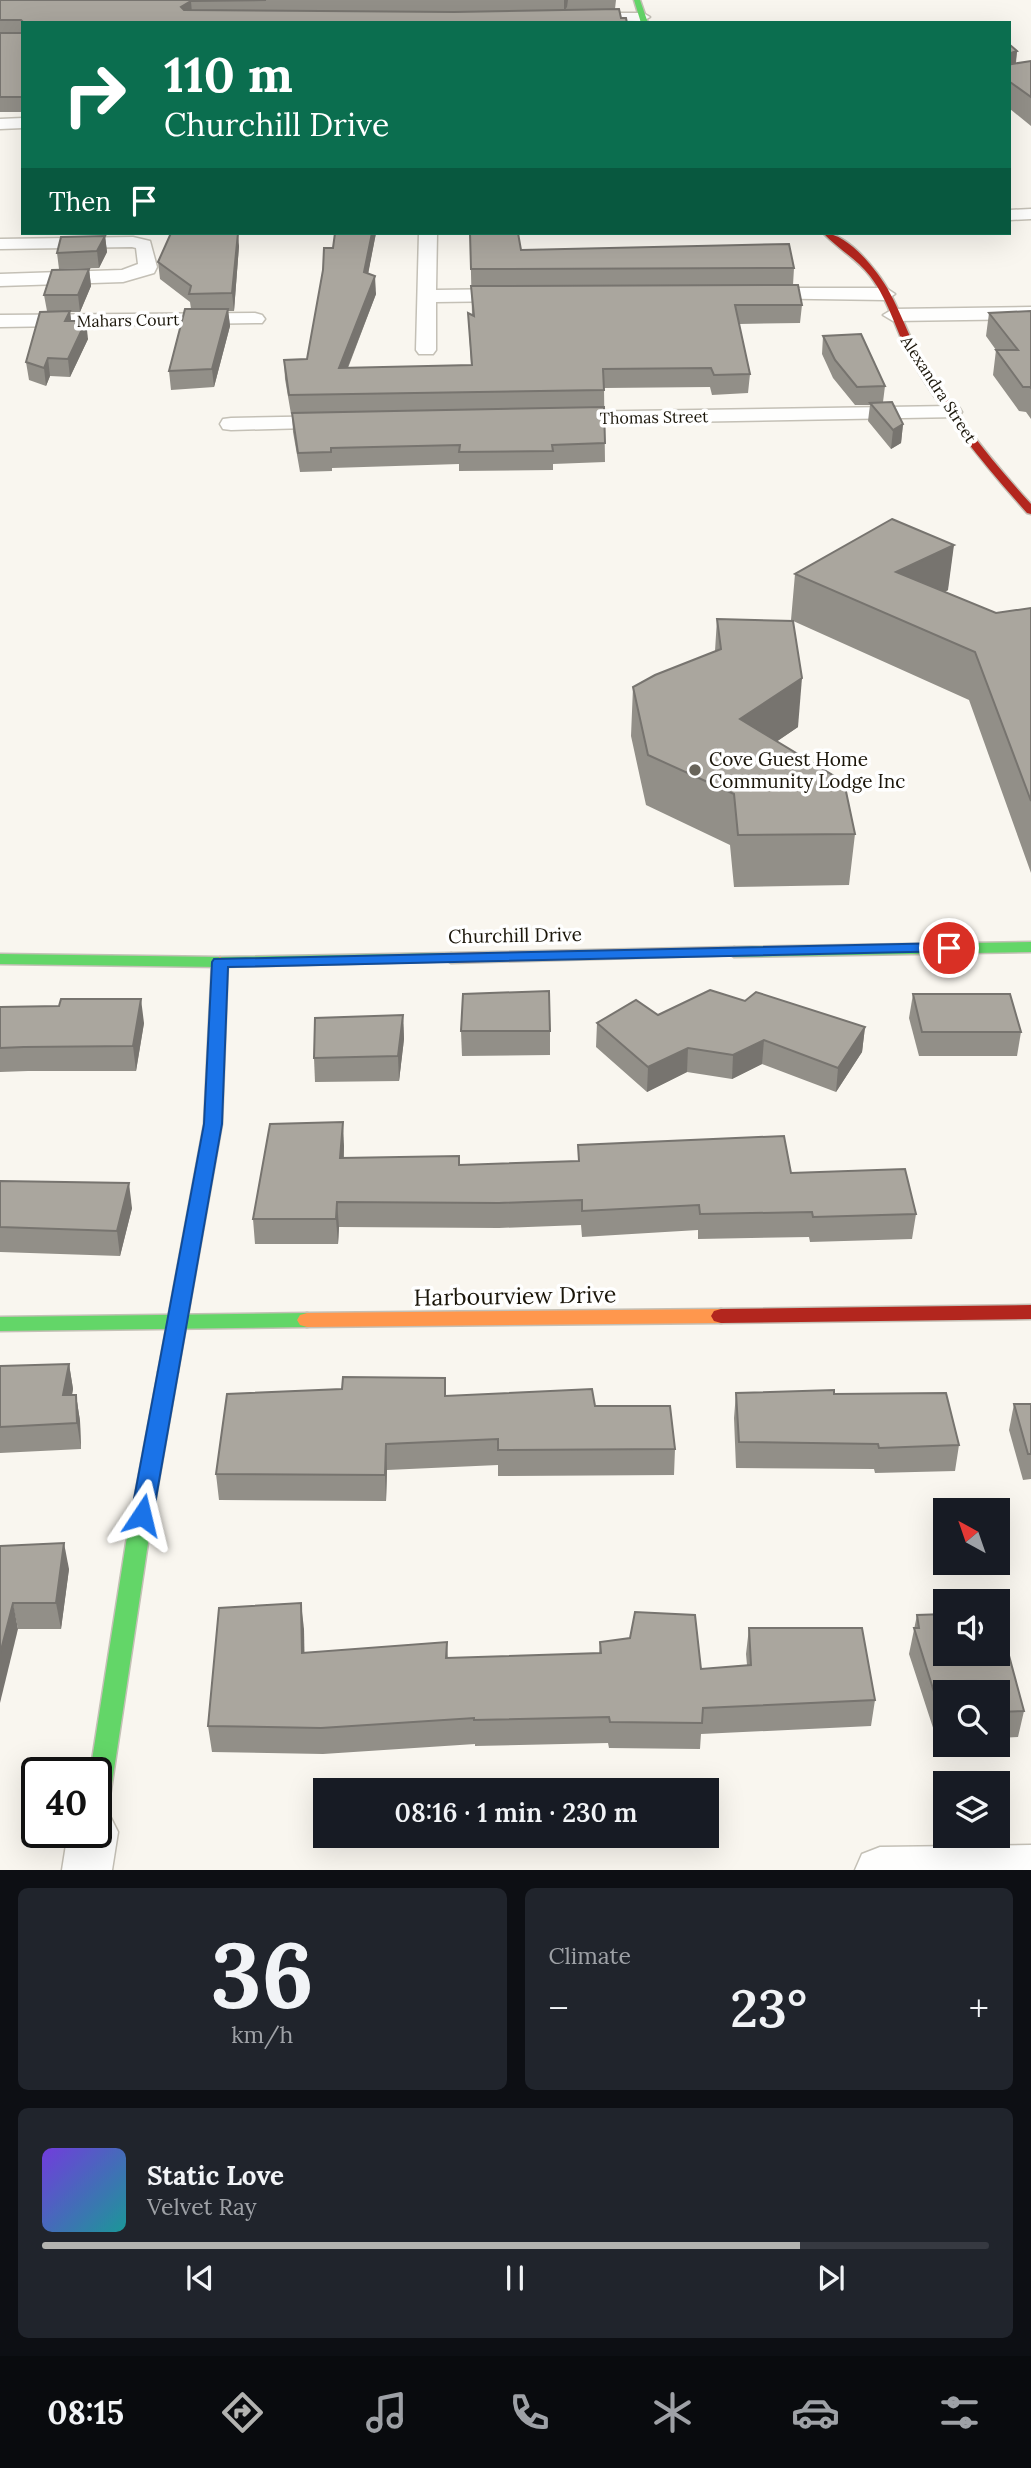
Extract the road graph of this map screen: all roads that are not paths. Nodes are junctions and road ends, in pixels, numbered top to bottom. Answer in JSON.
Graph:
{"nodes":[{"id":1,"x":637,"y":0,"type":"edge"},
{"id":2,"x":561,"y":18,"type":"edge"},
{"id":3,"x":644,"y":20,"type":"edge"},
{"id":4,"x":21,"y":123,"type":"edge"},
{"id":5,"x":0,"y":124,"type":"edge"},
{"id":6,"x":1031,"y":214,"type":"edge"},
{"id":7,"x":1011,"y":215,"type":"edge"},
{"id":8,"x":428,"y":235,"type":"edge"},
{"id":9,"x":829,"y":235,"type":"edge"},
{"id":10,"x":0,"y":244,"type":"edge"},
{"id":11,"x":0,"y":281,"type":"edge"},
{"id":12,"x":740,"y":294,"type":"edge"},
{"id":13,"x":886,"y":294,"type":"junction"},
{"id":14,"x":536,"y":295,"type":"edge"},
{"id":15,"x":427,"y":296,"type":"junction"},
{"id":16,"x":1031,"y":313,"type":"edge"},
{"id":17,"x":893,"y":315,"type":"junction"},
{"id":18,"x":255,"y":319,"type":"dead end"},
{"id":19,"x":0,"y":321,"type":"edge"},
{"id":20,"x":426,"y":350,"type":"dead end"},
{"id":21,"x":951,"y":412,"type":"junction"},
{"id":22,"x":537,"y":419,"type":"edge"},
{"id":23,"x":359,"y":422,"type":"edge"},
{"id":24,"x":232,"y":424,"type":"dead end"},
{"id":25,"x":1021,"y":490,"type":"edge"},
{"id":26,"x":1031,"y":511,"type":"edge"},
{"id":27,"x":1031,"y":947,"type":"edge"},
{"id":28,"x":0,"y":960,"type":"edge"},
{"id":29,"x":220,"y":962,"type":"junction"},
{"id":30,"x":1031,"y":1312,"type":"edge"},
{"id":31,"x":0,"y":1324,"type":"edge"},
{"id":32,"x":176,"y":1324,"type":"junction"},
{"id":33,"x":104,"y":1757,"type":"edge"},
{"id":34,"x":90,"y":1848,"type":"edge"},
{"id":35,"x":1031,"y":1868,"type":"edge"},
{"id":36,"x":87,"y":1870,"type":"edge"},
{"id":37,"x":880,"y":1870,"type":"edge"}],
"edges":[{"from":1,"to":3,"type":"street"},
{"from":2,"to":3,"type":"street"},
{"from":4,"to":5,"type":"street"},
{"from":6,"to":7,"type":"street"},
{"from":8,"to":15,"type":"street"},
{"from":9,"to":13,"type":"street","name":"Alexandra Street"},
{"from":10,"to":11,"type":"street"},
{"from":12,"to":13,"type":"street"},
{"from":13,"to":17,"type":"street","name":"Alexandra Street"},
{"from":14,"to":15,"type":"street"},
{"from":15,"to":20,"type":"street"},
{"from":16,"to":17,"type":"street"},
{"from":17,"to":21,"type":"street","name":"Alexandra Street"},
{"from":18,"to":19,"type":"street","name":"Mahars Court"},
{"from":21,"to":22,"type":"street","name":"Thomas Street"},
{"from":21,"to":25,"type":"street","name":"Alexandra Street"},
{"from":23,"to":24,"type":"street"},
{"from":25,"to":26,"type":"street","name":"Alexandra Street"},
{"from":27,"to":29,"type":"street","name":"Churchill Drive"},
{"from":28,"to":29,"type":"street","name":"Churchill Drive"},
{"from":29,"to":32,"type":"street"},
{"from":30,"to":32,"type":"street","name":"Harbourview Drive"},
{"from":31,"to":32,"type":"street","name":"Harbourview Drive"},
{"from":32,"to":33,"type":"street"},
{"from":34,"to":36,"type":"street"},
{"from":35,"to":37,"type":"street"}]}
